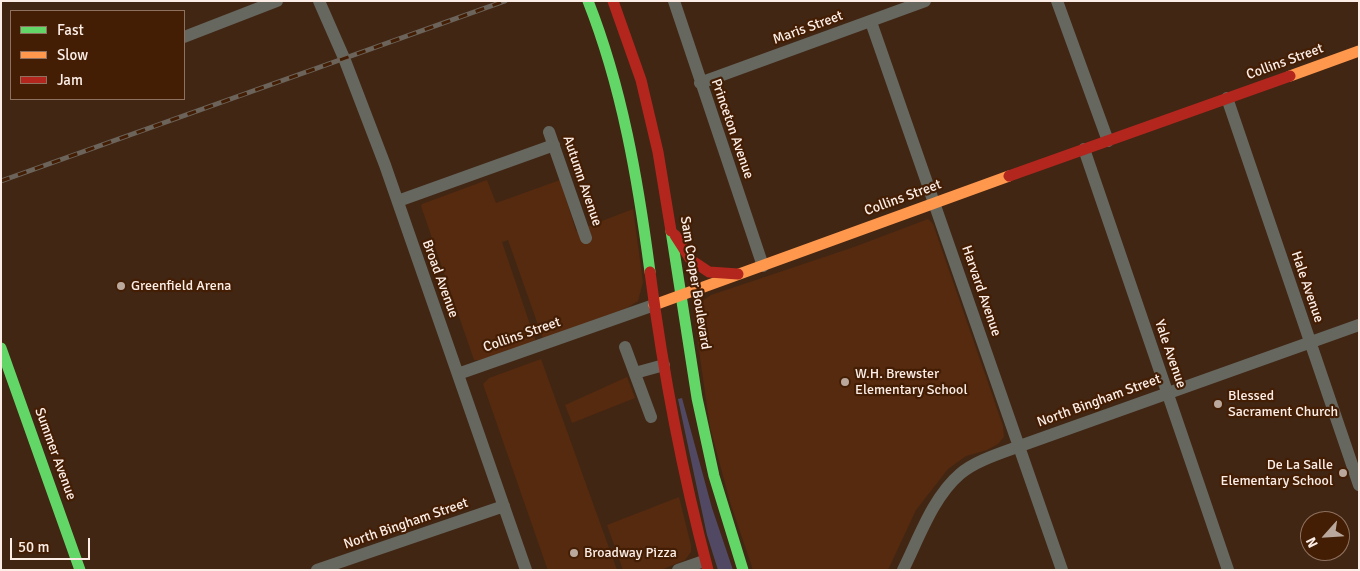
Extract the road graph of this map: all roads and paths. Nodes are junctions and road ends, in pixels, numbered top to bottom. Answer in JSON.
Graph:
{"nodes":[{"id":1,"x":277,"y":1,"type":"edge"},
{"id":2,"x":319,"y":1,"type":"edge"},
{"id":3,"x":588,"y":1,"type":"edge"},
{"id":4,"x":613,"y":1,"type":"edge"},
{"id":5,"x":674,"y":1,"type":"edge"},
{"id":6,"x":926,"y":1,"type":"edge"},
{"id":7,"x":1057,"y":1,"type":"edge"},
{"id":8,"x":871,"y":22,"type":"junction"},
{"id":9,"x":185,"y":37,"type":"edge"},
{"id":10,"x":1359,"y":51,"type":"edge"},
{"id":11,"x":700,"y":83,"type":"junction"},
{"id":12,"x":1227,"y":98,"type":"junction"},
{"id":13,"x":549,"y":132,"type":"dead end"},
{"id":14,"x":1108,"y":141,"type":"junction"},
{"id":15,"x":554,"y":145,"type":"junction"},
{"id":16,"x":1084,"y":149,"type":"junction"},
{"id":17,"x":398,"y":201,"type":"junction"},
{"id":18,"x":934,"y":202,"type":"junction"},
{"id":19,"x":671,"y":226,"type":"junction"},
{"id":20,"x":586,"y":238,"type":"dead end"},
{"id":21,"x":763,"y":266,"type":"junction"},
{"id":22,"x":738,"y":274,"type":"junction"},
{"id":23,"x":682,"y":295,"type":"junction"},
{"id":24,"x":654,"y":304,"type":"junction"},
{"id":25,"x":1359,"y":325,"type":"edge"},
{"id":26,"x":1310,"y":342,"type":"junction"},
{"id":27,"x":625,"y":347,"type":"dead end"},
{"id":28,"x":1,"y":348,"type":"edge"},
{"id":29,"x":664,"y":365,"type":"junction"},
{"id":30,"x":635,"y":373,"type":"junction"},
{"id":31,"x":458,"y":374,"type":"junction"},
{"id":32,"x":1168,"y":393,"type":"junction"},
{"id":33,"x":651,"y":417,"type":"dead end"},
{"id":34,"x":1020,"y":446,"type":"junction"},
{"id":35,"x":1359,"y":484,"type":"edge"},
{"id":36,"x":504,"y":506,"type":"junction"},
{"id":37,"x":706,"y":565,"type":"edge"},
{"id":38,"x":80,"y":570,"type":"edge"},
{"id":39,"x":317,"y":570,"type":"edge"},
{"id":40,"x":526,"y":570,"type":"edge"},
{"id":41,"x":678,"y":570,"type":"edge"},
{"id":42,"x":743,"y":570,"type":"edge"},
{"id":43,"x":903,"y":570,"type":"edge"},
{"id":44,"x":1062,"y":570,"type":"edge"},
{"id":45,"x":1228,"y":570,"type":"edge"}],
"edges":[{"from":1,"to":9,"type":"street"},
{"from":2,"to":17,"type":"street","name":"Broad Avenue"},
{"from":3,"to":24,"type":"main road"},
{"from":4,"to":19,"type":"main road","name":"Sam Cooper Boulevard"},
{"from":5,"to":11,"type":"street","name":"Princeton Avenue"},
{"from":6,"to":8,"type":"street","name":"Maris Street"},
{"from":7,"to":14,"type":"street"},
{"from":8,"to":11,"type":"street","name":"Maris Street"},
{"from":8,"to":18,"type":"street","name":"Harvard Avenue"},
{"from":10,"to":12,"type":"main road","name":"Collins Street"},
{"from":11,"to":21,"type":"street","name":"Princeton Avenue"},
{"from":12,"to":14,"type":"main road","name":"Collins Street"},
{"from":12,"to":26,"type":"street","name":"Hale Avenue"},
{"from":13,"to":15,"type":"street","name":"Autumn Avenue"},
{"from":14,"to":16,"type":"main road","name":"Collins Street"},
{"from":15,"to":17,"type":"street"},
{"from":15,"to":20,"type":"street","name":"Autumn Avenue"},
{"from":16,"to":18,"type":"main road","name":"Collins Street"},
{"from":16,"to":32,"type":"street","name":"Yale Avenue"},
{"from":17,"to":31,"type":"street","name":"Broad Avenue"},
{"from":18,"to":21,"type":"main road","name":"Collins Street"},
{"from":18,"to":34,"type":"street","name":"Harvard Avenue"},
{"from":19,"to":22,"type":"main road"},
{"from":19,"to":23,"type":"main road","name":"Sam Cooper Boulevard"},
{"from":21,"to":22,"type":"main road","name":"Collins Street"},
{"from":22,"to":23,"type":"main road","name":"Collins Street"},
{"from":23,"to":24,"type":"main road","name":"Collins Street"},
{"from":23,"to":42,"type":"main road","name":"Sam Cooper Boulevard"},
{"from":24,"to":29,"type":"main road"},
{"from":24,"to":31,"type":"street","name":"Collins Street"},
{"from":25,"to":26,"type":"street","name":"North Bingham Street"},
{"from":26,"to":32,"type":"street","name":"North Bingham Street"},
{"from":26,"to":35,"type":"street","name":"Hale Avenue"},
{"from":27,"to":30,"type":"street"},
{"from":28,"to":38,"type":"main road","name":"Summer Avenue"},
{"from":29,"to":30,"type":"street"},
{"from":29,"to":37,"type":"main road"},
{"from":30,"to":33,"type":"street"},
{"from":31,"to":36,"type":"street","name":"Broad Avenue"},
{"from":32,"to":34,"type":"street","name":"North Bingham Street"},
{"from":32,"to":45,"type":"street","name":"Yale Avenue"},
{"from":34,"to":43,"type":"street"},
{"from":34,"to":44,"type":"street","name":"Harvard Avenue"},
{"from":36,"to":39,"type":"street","name":"North Bingham Street"},
{"from":36,"to":40,"type":"street","name":"Broad Avenue"},
{"from":37,"to":41,"type":"street"}]}
